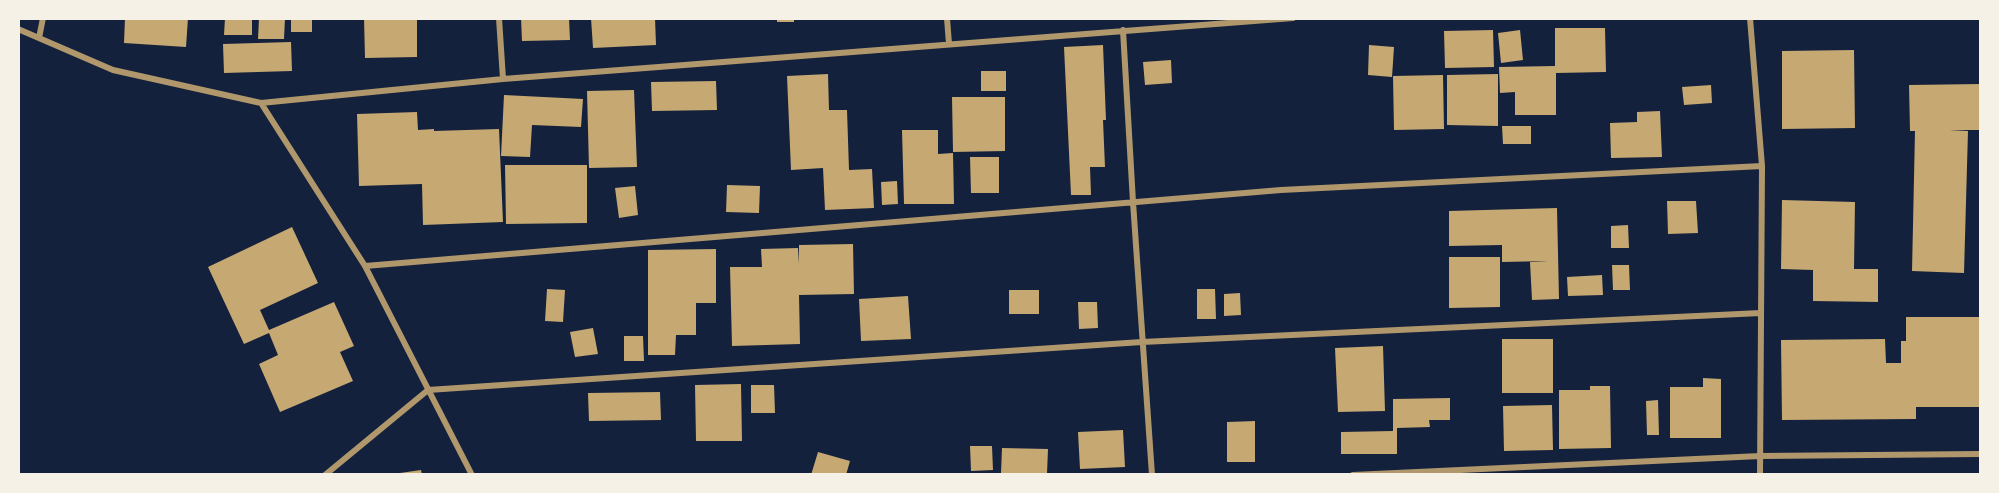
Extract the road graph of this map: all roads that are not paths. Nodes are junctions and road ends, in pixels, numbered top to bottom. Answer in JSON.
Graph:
{"nodes":[{"id":1,"x":44,"y":18,"type":"edge"},
{"id":2,"x":499,"y":18,"type":"edge"},
{"id":3,"x":947,"y":18,"type":"edge"},
{"id":4,"x":1293,"y":18,"type":"edge"},
{"id":5,"x":1750,"y":18,"type":"edge"},
{"id":6,"x":18,"y":29,"type":"edge"},
{"id":7,"x":1124,"y":30,"type":"junction"},
{"id":8,"x":39,"y":38,"type":"junction"},
{"id":9,"x":949,"y":44,"type":"junction"},
{"id":10,"x":502,"y":79,"type":"junction"},
{"id":11,"x":261,"y":103,"type":"junction"},
{"id":12,"x":1762,"y":166,"type":"junction"},
{"id":13,"x":1133,"y":202,"type":"junction"},
{"id":14,"x":365,"y":266,"type":"junction"},
{"id":15,"x":1761,"y":313,"type":"junction"},
{"id":16,"x":1142,"y":342,"type":"junction"},
{"id":17,"x":428,"y":390,"type":"junction"},
{"id":18,"x":1981,"y":454,"type":"edge"},
{"id":19,"x":1760,"y":456,"type":"junction"},
{"id":20,"x":325,"y":475,"type":"edge"},
{"id":21,"x":472,"y":475,"type":"edge"},
{"id":22,"x":1152,"y":475,"type":"edge"},
{"id":23,"x":1353,"y":475,"type":"edge"},
{"id":24,"x":1760,"y":475,"type":"edge"}],
"edges":[{"from":1,"to":8,"type":"street"},
{"from":2,"to":10,"type":"street"},
{"from":3,"to":9,"type":"street"},
{"from":4,"to":7,"type":"street"},
{"from":5,"to":12,"type":"street"},
{"from":6,"to":8,"type":"street"},
{"from":7,"to":9,"type":"street"},
{"from":7,"to":13,"type":"street"},
{"from":8,"to":11,"type":"street"},
{"from":9,"to":10,"type":"street"},
{"from":10,"to":11,"type":"street"},
{"from":11,"to":14,"type":"street"},
{"from":12,"to":13,"type":"street"},
{"from":12,"to":15,"type":"street"},
{"from":13,"to":14,"type":"street"},
{"from":13,"to":16,"type":"street"},
{"from":14,"to":17,"type":"street"},
{"from":15,"to":16,"type":"street"},
{"from":15,"to":19,"type":"street"},
{"from":16,"to":17,"type":"street"},
{"from":16,"to":22,"type":"street"},
{"from":17,"to":20,"type":"street"},
{"from":17,"to":21,"type":"street"},
{"from":18,"to":19,"type":"street"},
{"from":19,"to":23,"type":"street"},
{"from":19,"to":24,"type":"street"}]}
